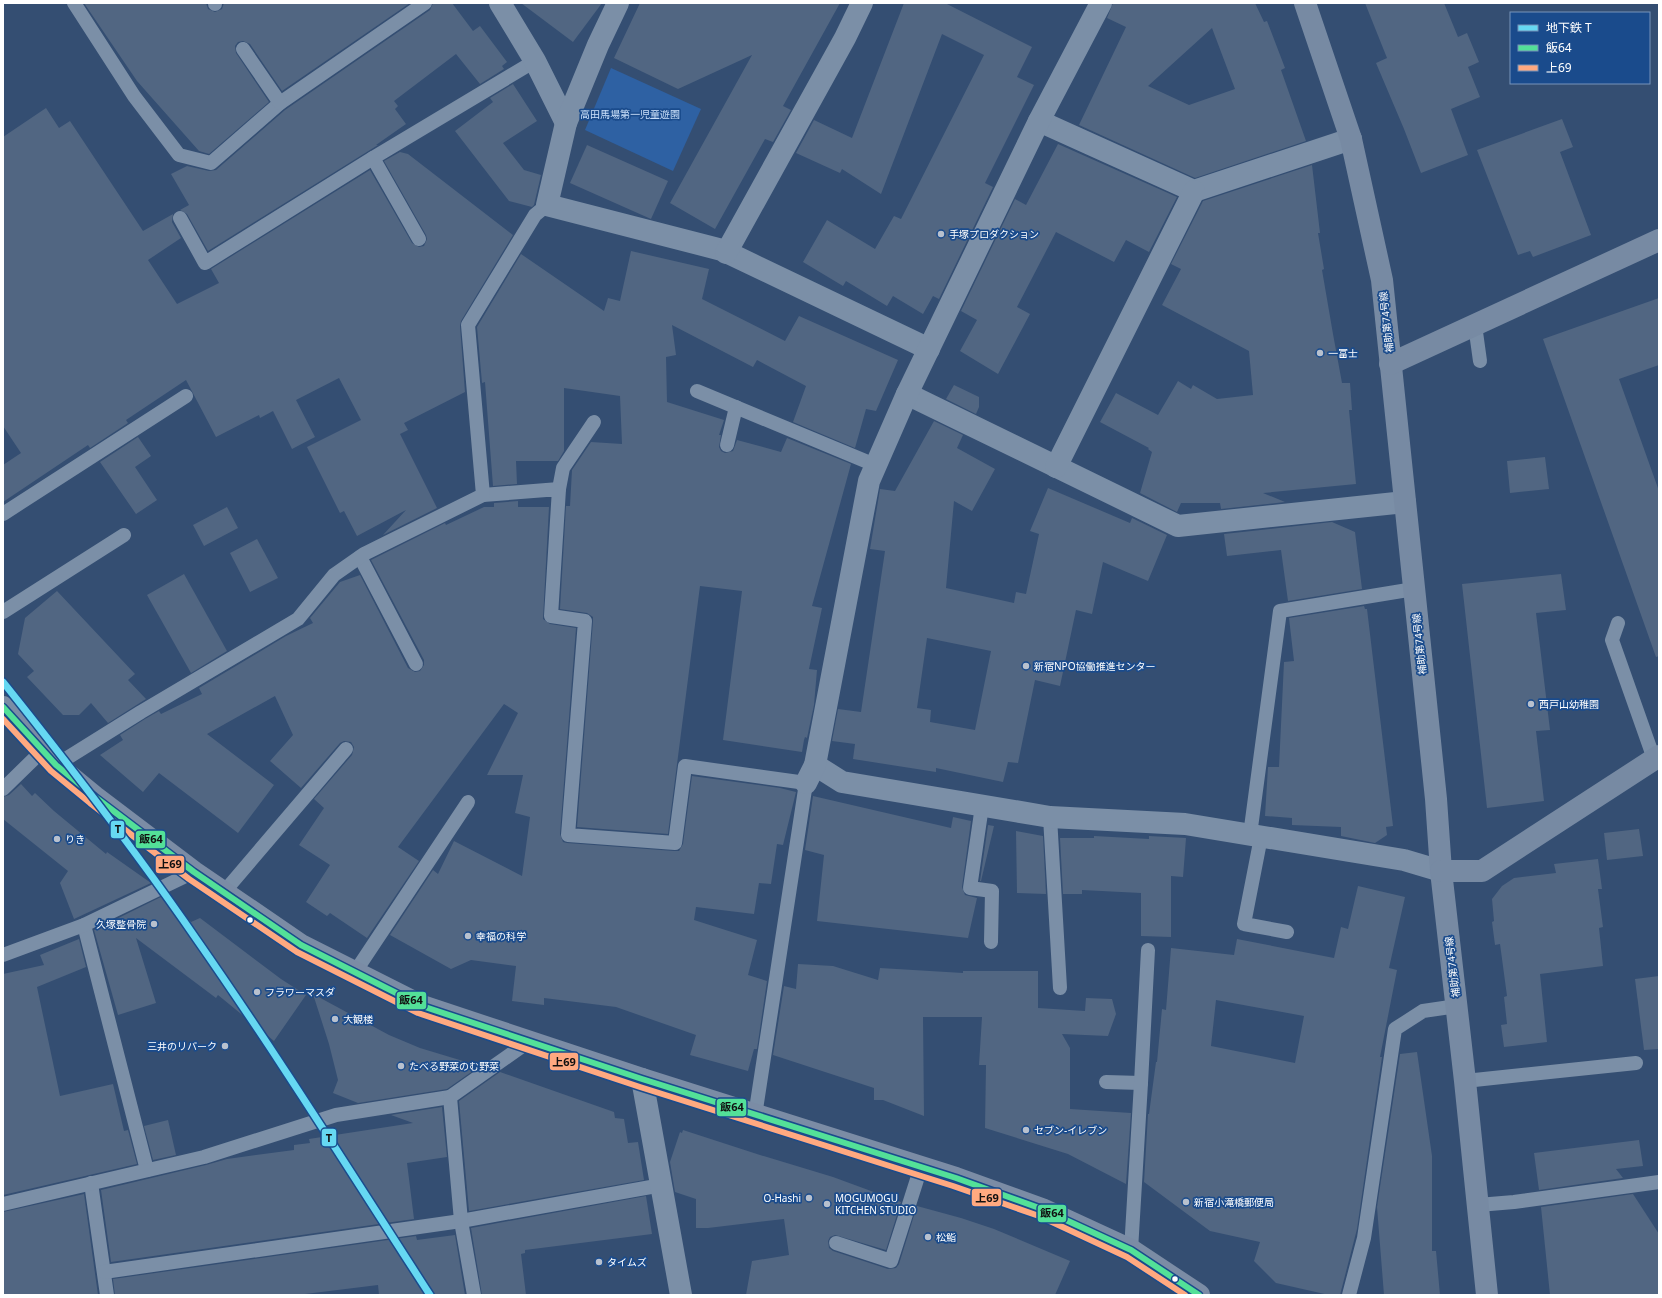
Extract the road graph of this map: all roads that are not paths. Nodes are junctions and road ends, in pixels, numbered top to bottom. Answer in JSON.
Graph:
{"nodes":[{"id":1,"x":74,"y":3,"type":"edge"},
{"id":2,"x":425,"y":3,"type":"edge"},
{"id":3,"x":500,"y":3,"type":"edge"},
{"id":4,"x":618,"y":3,"type":"edge"},
{"id":5,"x":862,"y":3,"type":"edge"},
{"id":6,"x":1101,"y":3,"type":"edge"},
{"id":7,"x":1306,"y":3,"type":"edge"},
{"id":8,"x":243,"y":49,"type":"dead end"},
{"id":9,"x":535,"y":61,"type":"junction"},
{"id":10,"x":280,"y":103,"type":"junction"},
{"id":11,"x":1039,"y":121,"type":"junction"},
{"id":12,"x":566,"y":123,"type":"junction"},
{"id":13,"x":1351,"y":139,"type":"junction"},
{"id":14,"x":373,"y":158,"type":"junction"},
{"id":15,"x":1194,"y":191,"type":"junction"},
{"id":16,"x":546,"y":205,"type":"junction"},
{"id":17,"x":180,"y":218,"type":"dead end"},
{"id":18,"x":419,"y":239,"type":"dead end"},
{"id":19,"x":1659,"y":240,"type":"edge"},
{"id":20,"x":726,"y":253,"type":"junction"},
{"id":21,"x":1475,"y":325,"type":"junction"},
{"id":22,"x":929,"y":349,"type":"junction"},
{"id":23,"x":1480,"y":361,"type":"dead end"},
{"id":24,"x":1390,"y":364,"type":"junction"},
{"id":25,"x":696,"y":391,"type":"dead end"},
{"id":26,"x":908,"y":394,"type":"junction"},
{"id":27,"x":186,"y":396,"type":"dead end"},
{"id":28,"x":736,"y":407,"type":"junction"},
{"id":29,"x":594,"y":422,"type":"dead end"},
{"id":30,"x":727,"y":445,"type":"dead end"},
{"id":31,"x":875,"y":465,"type":"junction"},
{"id":32,"x":1056,"y":467,"type":"junction"},
{"id":33,"x":559,"y":489,"type":"junction"},
{"id":34,"x":483,"y":495,"type":"junction"},
{"id":35,"x":1405,"y":502,"type":"junction"},
{"id":36,"x":3,"y":514,"type":"edge"},
{"id":37,"x":124,"y":535,"type":"dead end"},
{"id":38,"x":360,"y":557,"type":"junction"},
{"id":39,"x":1414,"y":589,"type":"junction"},
{"id":40,"x":3,"y":612,"type":"edge"},
{"id":41,"x":1618,"y":622,"type":"dead end"},
{"id":42,"x":416,"y":664,"type":"dead end"},
{"id":43,"x":3,"y":707,"type":"edge"},
{"id":44,"x":346,"y":749,"type":"dead end"},
{"id":45,"x":49,"y":758,"type":"junction"},
{"id":46,"x":1656,"y":758,"type":"edge"},
{"id":47,"x":811,"y":774,"type":"junction"},
{"id":48,"x":3,"y":789,"type":"edge"},
{"id":49,"x":468,"y":802,"type":"dead end"},
{"id":50,"x":982,"y":806,"type":"junction"},
{"id":51,"x":1050,"y":817,"type":"junction"},
{"id":52,"x":1256,"y":836,"type":"junction"},
{"id":53,"x":1441,"y":871,"type":"junction"},
{"id":54,"x":194,"y":872,"type":"junction"},
{"id":55,"x":224,"y":892,"type":"junction"},
{"id":56,"x":84,"y":925,"type":"junction"},
{"id":57,"x":1287,"y":932,"type":"dead end"},
{"id":58,"x":991,"y":942,"type":"dead end"},
{"id":59,"x":1148,"y":950,"type":"dead end"},
{"id":60,"x":3,"y":955,"type":"edge"},
{"id":61,"x":355,"y":972,"type":"junction"},
{"id":62,"x":1060,"y":988,"type":"dead end"},
{"id":63,"x":1457,"y":1006,"type":"junction"},
{"id":64,"x":528,"y":1042,"type":"junction"},
{"id":65,"x":1636,"y":1062,"type":"dead end"},
{"id":66,"x":642,"y":1079,"type":"junction"},
{"id":67,"x":1465,"y":1081,"type":"junction"},
{"id":68,"x":1106,"y":1082,"type":"dead end"},
{"id":69,"x":1141,"y":1083,"type":"junction"},
{"id":70,"x":450,"y":1097,"type":"junction"},
{"id":71,"x":755,"y":1116,"type":"junction"},
{"id":72,"x":921,"y":1167,"type":"junction"},
{"id":73,"x":146,"y":1170,"type":"junction"},
{"id":74,"x":1659,"y":1182,"type":"edge"},
{"id":75,"x":91,"y":1183,"type":"junction"},
{"id":76,"x":662,"y":1185,"type":"junction"},
{"id":77,"x":3,"y":1204,"type":"edge"},
{"id":78,"x":1478,"y":1205,"type":"junction"},
{"id":79,"x":461,"y":1221,"type":"junction"},
{"id":80,"x":836,"y":1242,"type":"dead end"},
{"id":81,"x":1131,"y":1250,"type":"junction"},
{"id":82,"x":104,"y":1272,"type":"junction"},
{"id":83,"x":107,"y":1295,"type":"edge"},
{"id":84,"x":474,"y":1295,"type":"edge"},
{"id":85,"x":681,"y":1295,"type":"edge"},
{"id":86,"x":1200,"y":1295,"type":"edge"},
{"id":87,"x":1349,"y":1295,"type":"edge"},
{"id":88,"x":1487,"y":1295,"type":"edge"}],
"edges":[{"from":1,"to":10,"type":"lane"},
{"from":2,"to":10,"type":"lane"},
{"from":3,"to":9,"type":"street"},
{"from":4,"to":12,"type":"street"},
{"from":5,"to":20,"type":"street"},
{"from":6,"to":11,"type":"street"},
{"from":7,"to":13,"type":"street","name":"補助第74号線"},
{"from":8,"to":10,"type":"lane"},
{"from":9,"to":12,"type":"street"},
{"from":9,"to":14,"type":"lane"},
{"from":11,"to":15,"type":"street"},
{"from":11,"to":22,"type":"street"},
{"from":12,"to":16,"type":"street"},
{"from":13,"to":15,"type":"street"},
{"from":13,"to":24,"type":"street","name":"補助第74号線"},
{"from":14,"to":17,"type":"lane"},
{"from":14,"to":18,"type":"lane"},
{"from":15,"to":32,"type":"street"},
{"from":16,"to":20,"type":"street"},
{"from":16,"to":34,"type":"lane"},
{"from":19,"to":21,"type":"street"},
{"from":20,"to":22,"type":"street"},
{"from":21,"to":23,"type":"lane"},
{"from":21,"to":24,"type":"street"},
{"from":22,"to":26,"type":"street"},
{"from":24,"to":35,"type":"street","name":"補助第74号線"},
{"from":25,"to":28,"type":"lane"},
{"from":26,"to":31,"type":"street"},
{"from":26,"to":32,"type":"street"},
{"from":27,"to":36,"type":"lane"},
{"from":28,"to":30,"type":"lane"},
{"from":28,"to":31,"type":"lane"},
{"from":29,"to":33,"type":"lane"},
{"from":31,"to":47,"type":"street"},
{"from":32,"to":35,"type":"street"},
{"from":33,"to":34,"type":"lane"},
{"from":33,"to":47,"type":"lane"},
{"from":34,"to":38,"type":"lane"},
{"from":35,"to":39,"type":"street","name":"補助第74号線"},
{"from":37,"to":40,"type":"lane"},
{"from":38,"to":42,"type":"lane"},
{"from":38,"to":45,"type":"lane"},
{"from":39,"to":52,"type":"lane"},
{"from":39,"to":53,"type":"street","name":"補助第74号線"},
{"from":41,"to":46,"type":"lane"},
{"from":43,"to":45,"type":"main road"},
{"from":44,"to":55,"type":"lane"},
{"from":45,"to":48,"type":"lane"},
{"from":45,"to":54,"type":"main road"},
{"from":46,"to":53,"type":"street"},
{"from":47,"to":50,"type":"street"},
{"from":47,"to":71,"type":"lane"},
{"from":49,"to":61,"type":"lane"},
{"from":50,"to":51,"type":"street"},
{"from":50,"to":58,"type":"lane"},
{"from":51,"to":52,"type":"street"},
{"from":51,"to":62,"type":"lane"},
{"from":52,"to":53,"type":"street"},
{"from":52,"to":57,"type":"lane"},
{"from":53,"to":63,"type":"street","name":"補助第74号線"},
{"from":54,"to":55,"type":"main road"},
{"from":54,"to":56,"type":"lane"},
{"from":55,"to":61,"type":"main road"},
{"from":56,"to":60,"type":"lane"},
{"from":56,"to":73,"type":"lane"},
{"from":59,"to":69,"type":"lane"},
{"from":61,"to":64,"type":"main road"},
{"from":63,"to":67,"type":"street","name":"補助第74号線"},
{"from":63,"to":87,"type":"lane"},
{"from":64,"to":66,"type":"main road"},
{"from":64,"to":70,"type":"lane"},
{"from":65,"to":67,"type":"lane"},
{"from":66,"to":71,"type":"main road"},
{"from":66,"to":76,"type":"street"},
{"from":67,"to":78,"type":"street","name":"補助第74号線"},
{"from":68,"to":69,"type":"lane"},
{"from":69,"to":81,"type":"lane"},
{"from":70,"to":73,"type":"lane"},
{"from":70,"to":79,"type":"lane"},
{"from":71,"to":72,"type":"main road"},
{"from":72,"to":80,"type":"lane"},
{"from":72,"to":81,"type":"main road"},
{"from":73,"to":75,"type":"lane"},
{"from":74,"to":78,"type":"lane"},
{"from":75,"to":77,"type":"lane"},
{"from":75,"to":82,"type":"lane"},
{"from":76,"to":79,"type":"lane"},
{"from":76,"to":85,"type":"street"},
{"from":78,"to":88,"type":"street","name":"補助第74号線"},
{"from":79,"to":82,"type":"lane"},
{"from":79,"to":84,"type":"lane"},
{"from":81,"to":86,"type":"main road"},
{"from":82,"to":83,"type":"lane"}]}
